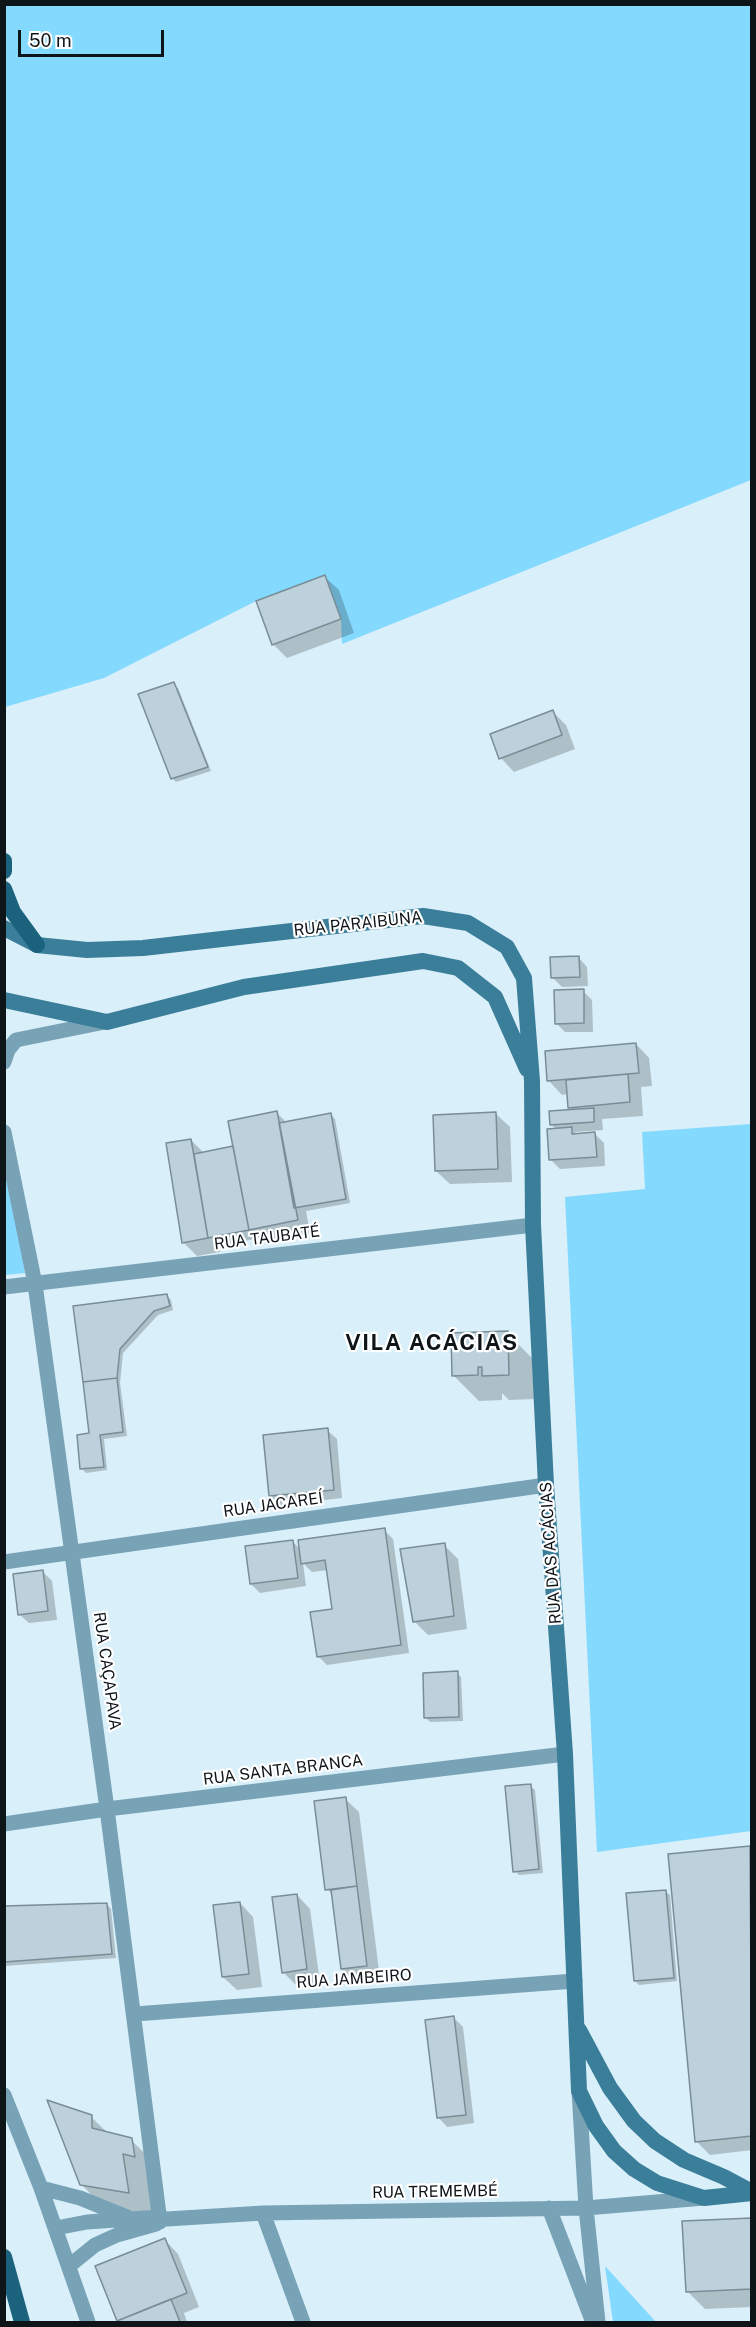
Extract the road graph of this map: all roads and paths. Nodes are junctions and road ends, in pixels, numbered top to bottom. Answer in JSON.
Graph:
{"nodes":[{"id":1,"x":4,"y":861,"type":"edge"},
{"id":2,"x":4,"y":871,"type":"edge"},
{"id":3,"x":4,"y":890,"type":"edge"},
{"id":4,"x":4,"y":928,"type":"edge"},
{"id":5,"x":37,"y":945,"type":"junction"},
{"id":6,"x":4,"y":1000,"type":"edge"},
{"id":7,"x":107,"y":1022,"type":"junction"},
{"id":8,"x":4,"y":1062,"type":"edge"},
{"id":9,"x":532,"y":1081,"type":"junction"},
{"id":10,"x":4,"y":1132,"type":"edge"},
{"id":11,"x":533,"y":1225,"type":"junction"},
{"id":12,"x":35,"y":1284,"type":"junction"},
{"id":13,"x":4,"y":1287,"type":"edge"},
{"id":14,"x":546,"y":1485,"type":"junction"},
{"id":15,"x":73,"y":1551,"type":"junction"},
{"id":16,"x":4,"y":1562,"type":"edge"},
{"id":17,"x":566,"y":1754,"type":"junction"},
{"id":18,"x":107,"y":1809,"type":"junction"},
{"id":19,"x":4,"y":1824,"type":"edge"},
{"id":20,"x":575,"y":1981,"type":"junction"},
{"id":21,"x":135,"y":2014,"type":"junction"},
{"id":22,"x":576,"y":2026,"type":"junction"},
{"id":23,"x":579,"y":2091,"type":"junction"},
{"id":24,"x":4,"y":2095,"type":"edge"},
{"id":25,"x":41,"y":2187,"type":"junction"},
{"id":26,"x":752,"y":2193,"type":"edge"},
{"id":27,"x":704,"y":2198,"type":"junction"},
{"id":28,"x":549,"y":2208,"type":"junction"},
{"id":29,"x":586,"y":2208,"type":"junction"},
{"id":30,"x":263,"y":2213,"type":"junction"},
{"id":31,"x":133,"y":2219,"type":"junction"},
{"id":32,"x":162,"y":2220,"type":"junction"},
{"id":33,"x":56,"y":2228,"type":"junction"},
{"id":34,"x":4,"y":2257,"type":"edge"},
{"id":35,"x":69,"y":2266,"type":"junction"},
{"id":36,"x":22,"y":2322,"type":"edge"},
{"id":37,"x":88,"y":2322,"type":"edge"},
{"id":38,"x":303,"y":2322,"type":"edge"},
{"id":39,"x":595,"y":2322,"type":"edge"}],
"edges":[{"from":1,"to":2,"type":"main road"},
{"from":3,"to":5,"type":"main road"},
{"from":4,"to":5,"type":"main road","name":"RUA PARAIBUNA"},
{"from":5,"to":9,"type":"main road","name":"RUA PARAIBUNA"},
{"from":6,"to":7,"type":"main road"},
{"from":7,"to":8,"type":"street"},
{"from":7,"to":9,"type":"main road"},
{"from":9,"to":11,"type":"main road","name":"RUA DAS ACÁCIAS"},
{"from":10,"to":12,"type":"street","name":"RUA CAÇAPAVA"},
{"from":11,"to":12,"type":"street","name":"RUA TAUBATÉ"},
{"from":11,"to":14,"type":"main road","name":"RUA DAS ACÁCIAS"},
{"from":12,"to":13,"type":"street","name":"RUA TAUBATÉ"},
{"from":12,"to":15,"type":"street","name":"RUA CAÇAPAVA"},
{"from":14,"to":15,"type":"street","name":"RUA JACAREÍ"},
{"from":14,"to":17,"type":"main road","name":"RUA DAS ACÁCIAS"},
{"from":15,"to":16,"type":"street","name":"RUA JACAREÍ"},
{"from":15,"to":18,"type":"street","name":"RUA CAÇAPAVA"},
{"from":17,"to":18,"type":"street","name":"RUA SANTA BRANCA"},
{"from":17,"to":20,"type":"main road","name":"RUA DAS ACÁCIAS"},
{"from":18,"to":19,"type":"street","name":"RUA SANTA BRANCA"},
{"from":18,"to":21,"type":"street","name":"RUA CAÇAPAVA"},
{"from":20,"to":21,"type":"street","name":"RUA JAMBEIRO"},
{"from":20,"to":22,"type":"main road","name":"RUA DAS ACÁCIAS"},
{"from":21,"to":32,"type":"street","name":"RUA CAÇAPAVA"},
{"from":22,"to":23,"type":"main road","name":"RUA DAS ACÁCIAS"},
{"from":22,"to":26,"type":"main road","name":"RUA DAS ACÁCIAS"},
{"from":23,"to":27,"type":"main road","name":"RUA DAS ACÁCIAS"},
{"from":23,"to":29,"type":"street"},
{"from":24,"to":25,"type":"street"},
{"from":25,"to":31,"type":"street","name":"RUA TREMEMBÉ"},
{"from":25,"to":33,"type":"street"},
{"from":26,"to":27,"type":"main road","name":"RUA DAS ACÁCIAS"},
{"from":27,"to":29,"type":"street","name":"RUA TREMEMBÉ"},
{"from":28,"to":29,"type":"street","name":"RUA TREMEMBÉ"},
{"from":28,"to":30,"type":"street","name":"RUA TREMEMBÉ"},
{"from":28,"to":39,"type":"street"},
{"from":29,"to":39,"type":"street"},
{"from":30,"to":32,"type":"street","name":"RUA TREMEMBÉ"},
{"from":30,"to":38,"type":"street"},
{"from":31,"to":32,"type":"street","name":"RUA TREMEMBÉ"},
{"from":31,"to":33,"type":"street","name":"RUA TREMEMBÉ"},
{"from":32,"to":35,"type":"street","name":"RUA TREMEMBÉ"},
{"from":33,"to":35,"type":"street"},
{"from":34,"to":36,"type":"main road"},
{"from":35,"to":37,"type":"street"}]}
